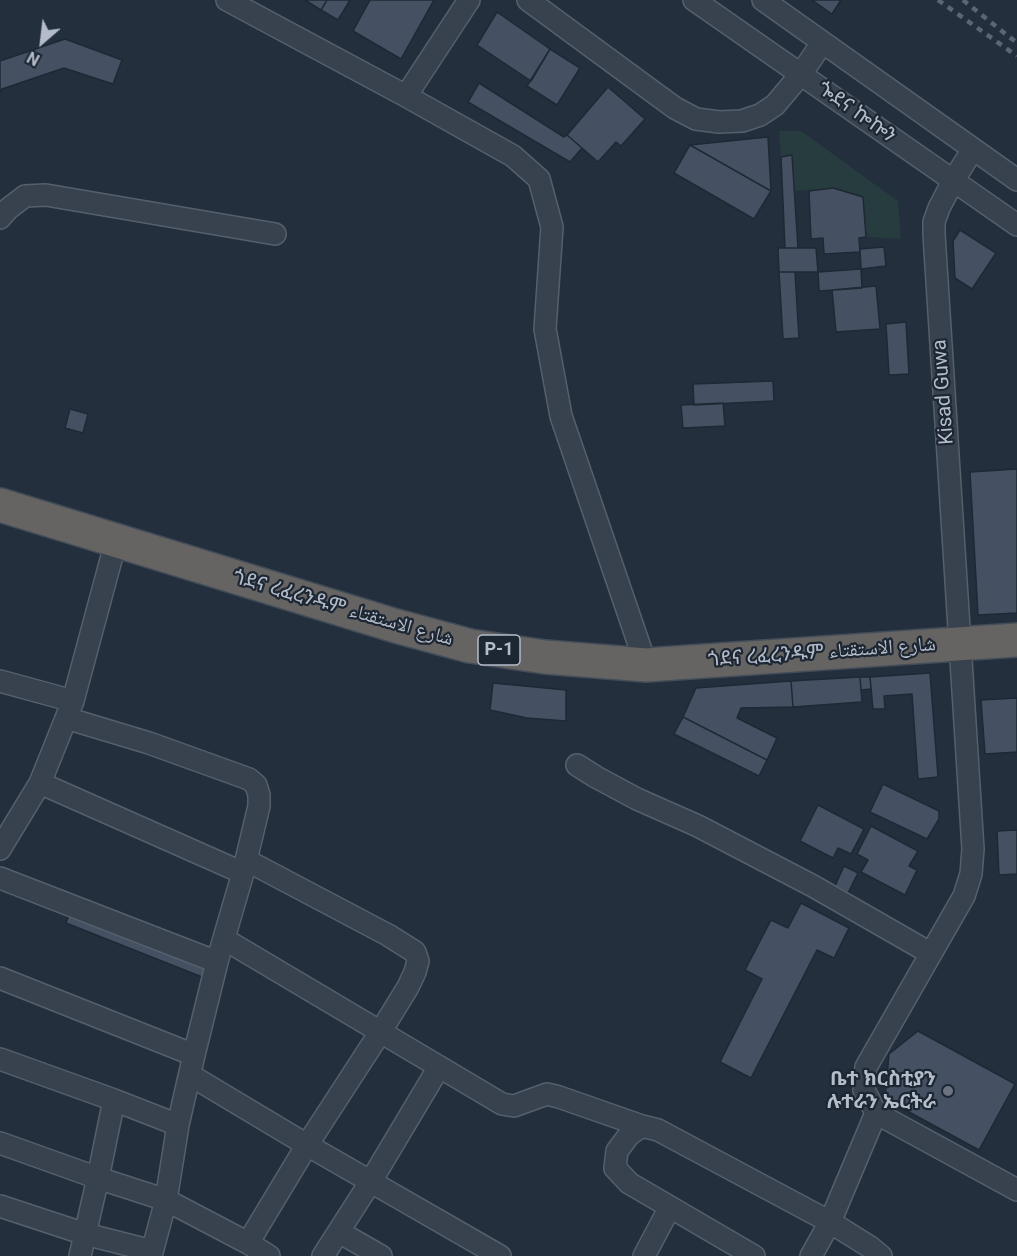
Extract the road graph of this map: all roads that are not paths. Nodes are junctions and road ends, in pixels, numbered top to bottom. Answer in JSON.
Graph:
{"nodes":[{"id":1,"x":227,"y":0,"type":"edge"},
{"id":2,"x":469,"y":0,"type":"edge"},
{"id":3,"x":528,"y":0,"type":"edge"},
{"id":4,"x":694,"y":0,"type":"edge"},
{"id":5,"x":763,"y":0,"type":"edge"},
{"id":6,"x":822,"y":43,"type":"junction"},
{"id":7,"x":801,"y":74,"type":"junction"},
{"id":8,"x":406,"y":96,"type":"junction"},
{"id":9,"x":973,"y":149,"type":"junction"},
{"id":10,"x":1017,"y":180,"type":"edge"},
{"id":11,"x":953,"y":181,"type":"junction"},
{"id":12,"x":0,"y":218,"type":"edge"},
{"id":13,"x":1017,"y":225,"type":"edge"},
{"id":14,"x":275,"y":234,"type":"dead end"},
{"id":15,"x":0,"y":505,"type":"edge"},
{"id":16,"x":116,"y":541,"type":"junction"},
{"id":17,"x":1017,"y":640,"type":"edge"},
{"id":18,"x":960,"y":644,"type":"junction"},
{"id":19,"x":646,"y":665,"type":"junction"},
{"id":20,"x":0,"y":681,"type":"edge"},
{"id":21,"x":69,"y":710,"type":"junction"},
{"id":22,"x":577,"y":765,"type":"dead end"},
{"id":23,"x":40,"y":783,"type":"junction"},
{"id":24,"x":7,"y":824,"type":"edge"},
{"id":25,"x":0,"y":849,"type":"edge"},
{"id":26,"x":244,"y":866,"type":"junction"},
{"id":27,"x":0,"y":878,"type":"edge"},
{"id":28,"x":224,"y":939,"type":"junction"},
{"id":29,"x":930,"y":953,"type":"junction"},
{"id":30,"x":217,"y":962,"type":"junction"},
{"id":31,"x":0,"y":978,"type":"edge"},
{"id":32,"x":381,"y":1031,"type":"junction"},
{"id":33,"x":0,"y":1059,"type":"edge"},
{"id":34,"x":192,"y":1065,"type":"junction"},
{"id":35,"x":439,"y":1067,"type":"junction"},
{"id":36,"x":114,"y":1100,"type":"junction"},
{"id":37,"x":876,"y":1113,"type":"junction"},
{"id":38,"x":178,"y":1125,"type":"junction"},
{"id":39,"x":642,"y":1126,"type":"junction"},
{"id":40,"x":0,"y":1143,"type":"edge"},
{"id":41,"x":307,"y":1145,"type":"junction"},
{"id":42,"x":98,"y":1178,"type":"junction"},
{"id":43,"x":371,"y":1181,"type":"junction"},
{"id":44,"x":1017,"y":1190,"type":"edge"},
{"id":45,"x":166,"y":1200,"type":"junction"},
{"id":46,"x":0,"y":1206,"type":"edge"},
{"id":47,"x":670,"y":1207,"type":"junction"},
{"id":48,"x":830,"y":1222,"type":"junction"},
{"id":49,"x":339,"y":1232,"type":"junction"},
{"id":50,"x":85,"y":1234,"type":"junction"},
{"id":51,"x":248,"y":1243,"type":"junction"},
{"id":52,"x":727,"y":1250,"type":"edge"},
{"id":53,"x":152,"y":1253,"type":"edge"},
{"id":54,"x":80,"y":1256,"type":"edge"},
{"id":55,"x":269,"y":1256,"type":"edge"},
{"id":56,"x":323,"y":1256,"type":"edge"},
{"id":57,"x":381,"y":1256,"type":"edge"},
{"id":58,"x":500,"y":1256,"type":"edge"},
{"id":59,"x":644,"y":1256,"type":"edge"},
{"id":60,"x":754,"y":1256,"type":"edge"},
{"id":61,"x":810,"y":1256,"type":"edge"},
{"id":62,"x":881,"y":1256,"type":"edge"}],
"edges":[{"from":1,"to":8,"type":"street"},
{"from":2,"to":8,"type":"street"},
{"from":3,"to":7,"type":"street"},
{"from":4,"to":7,"type":"street","name":"ጐደና ኰኰን"},
{"from":5,"to":6,"type":"street","name":"ጐደና ኰኰን"},
{"from":6,"to":7,"type":"street"},
{"from":6,"to":9,"type":"street","name":"ጐደና ኰኰን"},
{"from":7,"to":11,"type":"street","name":"ጐደና ኰኰን"},
{"from":8,"to":19,"type":"street"},
{"from":9,"to":10,"type":"street","name":"ጐደና ኰኰን"},
{"from":9,"to":11,"type":"street","name":"Kisad Guwa"},
{"from":11,"to":13,"type":"street","name":"ጐደና ኰኰን"},
{"from":11,"to":18,"type":"street","name":"Kisad Guwa"},
{"from":12,"to":14,"type":"street"},
{"from":15,"to":16,"type":"highway","name":"ጎደና ረፈረንዱም شارع الاستقتاء","number":"P-1"},
{"from":16,"to":19,"type":"highway","name":"ጎደና ረፈረንዱም شارع الاستقتاء","number":"P-1"},
{"from":16,"to":21,"type":"street"},
{"from":17,"to":18,"type":"highway","name":"ጎደና ረፈረንዱም شارع الاستقتاء","number":"P-1"},
{"from":18,"to":19,"type":"highway","name":"ጎደና ረፈረንዱም شارع الاستقتاء","number":"P-1"},
{"from":18,"to":29,"type":"street","name":"Kisad Guwa"},
{"from":20,"to":21,"type":"street"},
{"from":21,"to":23,"type":"street"},
{"from":21,"to":26,"type":"street"},
{"from":22,"to":29,"type":"street"},
{"from":23,"to":24,"type":"street"},
{"from":23,"to":26,"type":"street"},
{"from":24,"to":25,"type":"street"},
{"from":26,"to":28,"type":"street"},
{"from":26,"to":32,"type":"street"},
{"from":27,"to":30,"type":"street"},
{"from":28,"to":30,"type":"street"},
{"from":28,"to":32,"type":"street"},
{"from":29,"to":37,"type":"street","name":"Kisad Guwa"},
{"from":30,"to":34,"type":"street"},
{"from":31,"to":34,"type":"street"},
{"from":32,"to":35,"type":"street"},
{"from":32,"to":41,"type":"street"},
{"from":33,"to":36,"type":"street"},
{"from":34,"to":38,"type":"street"},
{"from":34,"to":41,"type":"street"},
{"from":35,"to":39,"type":"street"},
{"from":35,"to":43,"type":"street"},
{"from":36,"to":38,"type":"street"},
{"from":36,"to":42,"type":"street"},
{"from":37,"to":44,"type":"street"},
{"from":37,"to":48,"type":"street"},
{"from":38,"to":45,"type":"street"},
{"from":39,"to":47,"type":"street"},
{"from":39,"to":48,"type":"street"},
{"from":40,"to":42,"type":"street"},
{"from":41,"to":43,"type":"street"},
{"from":41,"to":51,"type":"street"},
{"from":42,"to":45,"type":"street"},
{"from":42,"to":50,"type":"street"},
{"from":43,"to":49,"type":"street"},
{"from":43,"to":58,"type":"street"},
{"from":45,"to":51,"type":"street"},
{"from":45,"to":53,"type":"street"},
{"from":46,"to":50,"type":"street"},
{"from":47,"to":52,"type":"street"},
{"from":47,"to":59,"type":"street"},
{"from":48,"to":61,"type":"street"},
{"from":48,"to":62,"type":"street"},
{"from":49,"to":56,"type":"street"},
{"from":49,"to":57,"type":"street"},
{"from":50,"to":53,"type":"street"},
{"from":50,"to":54,"type":"street"},
{"from":51,"to":55,"type":"street"},
{"from":52,"to":60,"type":"street"}]}
